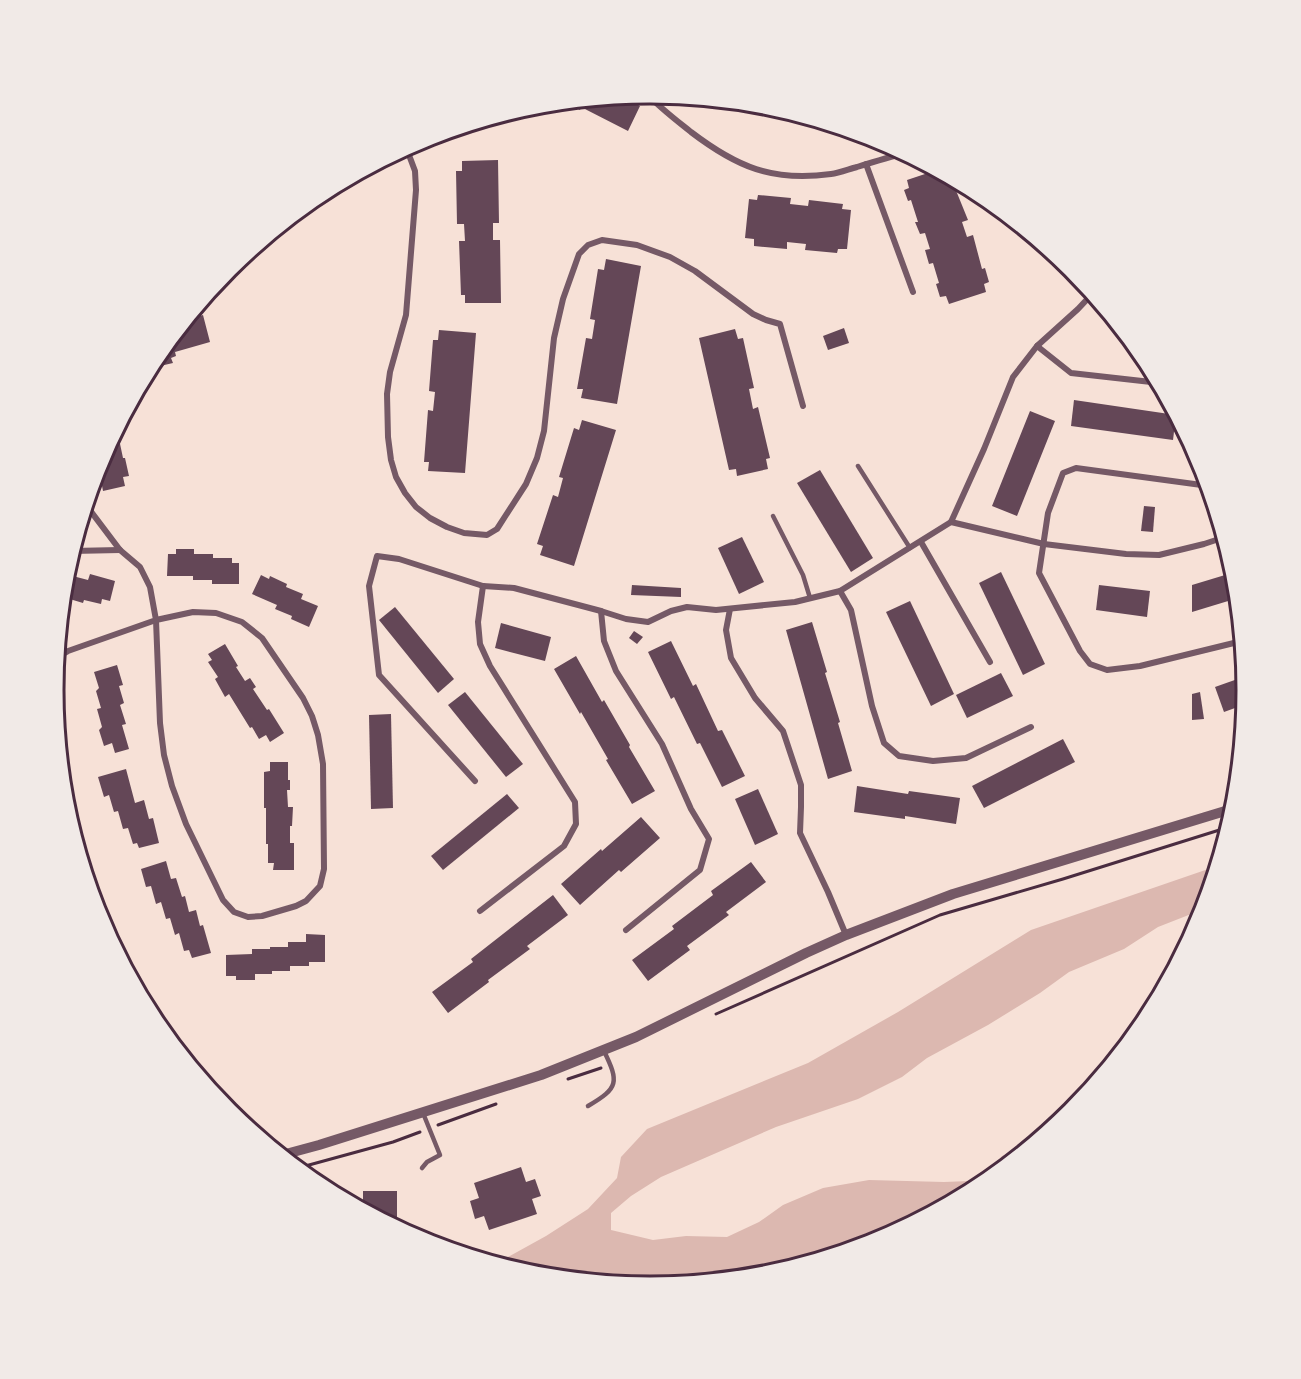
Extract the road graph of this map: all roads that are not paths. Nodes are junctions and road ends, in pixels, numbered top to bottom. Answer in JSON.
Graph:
{"nodes":[{"id":1,"x":658,"y":104,"type":"edge"},
{"id":2,"x":409,"y":156,"type":"edge"},
{"id":3,"x":893,"y":156,"type":"edge"},
{"id":4,"x":866,"y":164,"type":"junction"},
{"id":5,"x":913,"y":292,"type":"dead end"},
{"id":6,"x":1087,"y":299,"type":"edge"},
{"id":7,"x":1037,"y":346,"type":"junction"},
{"id":8,"x":1149,"y":382,"type":"edge"},
{"id":9,"x":803,"y":406,"type":"dead end"},
{"id":10,"x":858,"y":466,"type":"dead end"},
{"id":11,"x":1199,"y":485,"type":"edge"},
{"id":12,"x":92,"y":513,"type":"edge"},
{"id":13,"x":773,"y":516,"type":"dead end"},
{"id":14,"x":951,"y":522,"type":"junction"},
{"id":15,"x":1217,"y":540,"type":"edge"},
{"id":16,"x":921,"y":542,"type":"junction"},
{"id":17,"x":1044,"y":544,"type":"junction"},
{"id":18,"x":910,"y":548,"type":"junction"},
{"id":19,"x":120,"y":550,"type":"junction"},
{"id":20,"x":81,"y":551,"type":"edge"},
{"id":21,"x":483,"y":586,"type":"junction"},
{"id":22,"x":840,"y":591,"type":"junction"},
{"id":23,"x":810,"y":598,"type":"junction"},
{"id":24,"x":730,"y":609,"type":"junction"},
{"id":25,"x":601,"y":611,"type":"junction"},
{"id":26,"x":156,"y":620,"type":"junction"},
{"id":27,"x":1234,"y":643,"type":"edge"},
{"id":28,"x":66,"y":652,"type":"edge"},
{"id":29,"x":990,"y":662,"type":"dead end"},
{"id":30,"x":1031,"y":727,"type":"dead end"},
{"id":31,"x":475,"y":781,"type":"dead end"},
{"id":32,"x":1223,"y":812,"type":"edge"},
{"id":33,"x":480,"y":911,"type":"dead end"},
{"id":34,"x":626,"y":930,"type":"dead end"},
{"id":35,"x":846,"y":935,"type":"junction"},
{"id":36,"x":604,"y":1050,"type":"junction"},
{"id":37,"x":588,"y":1106,"type":"dead end"},
{"id":38,"x":423,"y":1113,"type":"junction"},
{"id":39,"x":292,"y":1153,"type":"edge"},
{"id":40,"x":422,"y":1168,"type":"dead end"}],
"edges":[{"from":1,"to":4,"type":"street"},
{"from":2,"to":9,"type":"street"},
{"from":3,"to":4,"type":"street"},
{"from":4,"to":5,"type":"street"},
{"from":6,"to":7,"type":"street"},
{"from":7,"to":8,"type":"street"},
{"from":7,"to":14,"type":"street"},
{"from":10,"to":18,"type":"lane"},
{"from":11,"to":17,"type":"street"},
{"from":12,"to":19,"type":"street"},
{"from":13,"to":23,"type":"lane"},
{"from":14,"to":16,"type":"street"},
{"from":14,"to":17,"type":"street"},
{"from":15,"to":17,"type":"street"},
{"from":16,"to":18,"type":"street"},
{"from":16,"to":29,"type":"street"},
{"from":17,"to":27,"type":"street"},
{"from":18,"to":22,"type":"street"},
{"from":19,"to":20,"type":"street"},
{"from":19,"to":26,"type":"street"},
{"from":21,"to":25,"type":"street"},
{"from":21,"to":31,"type":"street"},
{"from":21,"to":33,"type":"street"},
{"from":22,"to":23,"type":"street"},
{"from":22,"to":30,"type":"street"},
{"from":23,"to":24,"type":"street"},
{"from":24,"to":25,"type":"street"},
{"from":24,"to":35,"type":"street"},
{"from":25,"to":34,"type":"street"},
{"from":26,"to":26,"type":"street"},
{"from":26,"to":28,"type":"street"},
{"from":32,"to":35,"type":"street"},
{"from":35,"to":36,"type":"street"},
{"from":36,"to":37,"type":"lane"},
{"from":36,"to":38,"type":"street"},
{"from":38,"to":39,"type":"street"},
{"from":38,"to":40,"type":"lane"}]}
